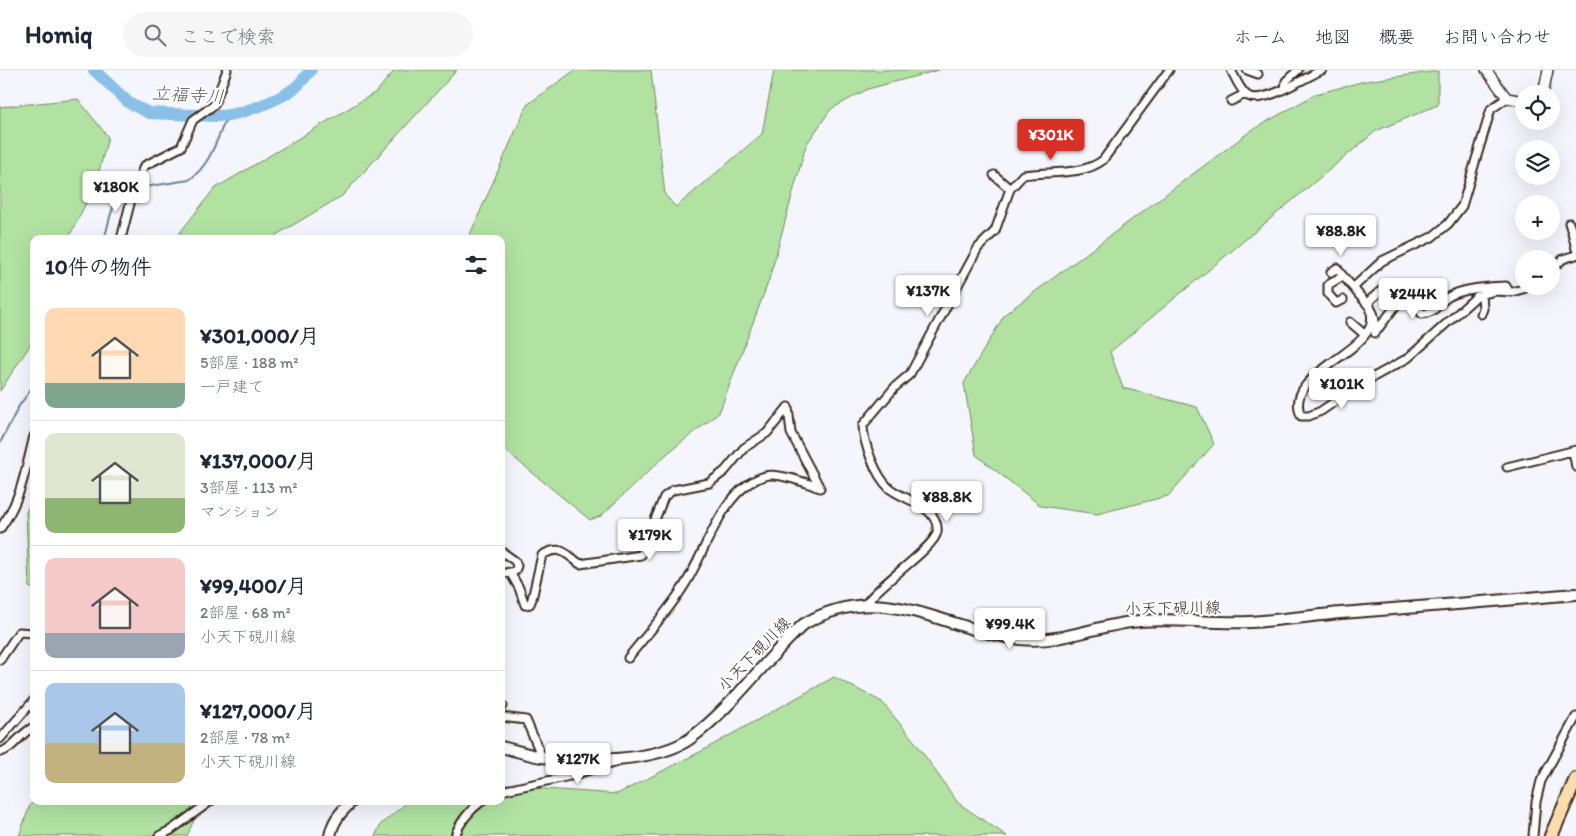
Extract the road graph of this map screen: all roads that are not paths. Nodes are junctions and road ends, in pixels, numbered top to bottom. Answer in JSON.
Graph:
{"nodes":[{"id":1,"x":227,"y":70,"type":"edge"},
{"id":2,"x":1169,"y":70,"type":"edge"},
{"id":3,"x":1232,"y":70,"type":"edge"},
{"id":4,"x":1247,"y":70,"type":"edge"},
{"id":5,"x":1298,"y":70,"type":"edge"},
{"id":6,"x":1322,"y":70,"type":"edge"},
{"id":7,"x":1486,"y":70,"type":"edge"},
{"id":8,"x":1548,"y":70,"type":"edge"},
{"id":9,"x":1258,"y":74,"type":"dead end"},
{"id":10,"x":1545,"y":85,"type":"edge"},
{"id":11,"x":1285,"y":88,"type":"junction"},
{"id":12,"x":1245,"y":94,"type":"junction"},
{"id":13,"x":1508,"y":98,"type":"junction"},
{"id":14,"x":1515,"y":100,"type":"edge"},
{"id":15,"x":1231,"y":101,"type":"dead end"},
{"id":16,"x":994,"y":175,"type":"dead end"},
{"id":17,"x":1010,"y":189,"type":"junction"},
{"id":18,"x":1569,"y":223,"type":"dead end"},
{"id":19,"x":1574,"y":232,"type":"edge"},
{"id":20,"x":122,"y":235,"type":"edge"},
{"id":21,"x":1576,"y":249,"type":"edge"},
{"id":22,"x":1576,"y":255,"type":"edge"},
{"id":23,"x":1560,"y":262,"type":"edge"},
{"id":24,"x":1331,"y":272,"type":"dead end"},
{"id":25,"x":1343,"y":276,"type":"junction"},
{"id":26,"x":1384,"y":288,"type":"dead end"},
{"id":27,"x":1355,"y":290,"type":"junction"},
{"id":28,"x":1515,"y":290,"type":"edge"},
{"id":29,"x":1508,"y":291,"type":"junction"},
{"id":30,"x":1482,"y":295,"type":"junction"},
{"id":31,"x":1510,"y":299,"type":"dead end"},
{"id":32,"x":1343,"y":300,"type":"dead end"},
{"id":33,"x":1371,"y":307,"type":"junction"},
{"id":34,"x":1481,"y":314,"type":"dead end"},
{"id":35,"x":1350,"y":322,"type":"dead end"},
{"id":36,"x":1364,"y":334,"type":"junction"},
{"id":37,"x":1574,"y":451,"type":"edge"},
{"id":38,"x":30,"y":453,"type":"edge"},
{"id":39,"x":1576,"y":467,"type":"edge"},
{"id":40,"x":1507,"y":468,"type":"dead end"},
{"id":41,"x":0,"y":529,"type":"edge"},
{"id":42,"x":505,"y":554,"type":"edge"},
{"id":43,"x":505,"y":574,"type":"edge"},
{"id":44,"x":511,"y":574,"type":"junction"},
{"id":45,"x":1576,"y":594,"type":"edge"},
{"id":46,"x":865,"y":605,"type":"junction"},
{"id":47,"x":30,"y":633,"type":"edge"},
{"id":48,"x":628,"y":658,"type":"dead end"},
{"id":49,"x":0,"y":660,"type":"edge"},
{"id":50,"x":30,"y":705,"type":"edge"},
{"id":51,"x":505,"y":717,"type":"edge"},
{"id":52,"x":1576,"y":717,"type":"edge"},
{"id":53,"x":30,"y":729,"type":"edge"},
{"id":54,"x":0,"y":739,"type":"edge"},
{"id":55,"x":505,"y":748,"type":"edge"},
{"id":56,"x":0,"y":752,"type":"edge"},
{"id":57,"x":648,"y":754,"type":"junction"},
{"id":58,"x":542,"y":757,"type":"junction"},
{"id":59,"x":1576,"y":779,"type":"edge"},
{"id":60,"x":505,"y":790,"type":"edge"},
{"id":61,"x":205,"y":805,"type":"edge"},
{"id":62,"x":348,"y":805,"type":"edge"},
{"id":63,"x":477,"y":805,"type":"edge"},
{"id":64,"x":159,"y":836,"type":"edge"},
{"id":65,"x":330,"y":836,"type":"edge"},
{"id":66,"x":455,"y":836,"type":"edge"},
{"id":67,"x":1533,"y":836,"type":"edge"},
{"id":68,"x":1551,"y":836,"type":"edge"}],
"edges":[{"from":1,"to":20,"type":"street"},
{"from":2,"to":17,"type":"street"},
{"from":3,"to":12,"type":"street"},
{"from":4,"to":9,"type":"street"},
{"from":5,"to":11,"type":"street"},
{"from":6,"to":11,"type":"street"},
{"from":7,"to":13,"type":"street"},
{"from":8,"to":10,"type":"street"},
{"from":11,"to":12,"type":"street"},
{"from":12,"to":15,"type":"street"},
{"from":13,"to":14,"type":"street"},
{"from":13,"to":27,"type":"street"},
{"from":16,"to":17,"type":"street"},
{"from":17,"to":46,"type":"street"},
{"from":18,"to":19,"type":"street"},
{"from":19,"to":21,"type":"street"},
{"from":22,"to":23,"type":"street"},
{"from":24,"to":25,"type":"street"},
{"from":25,"to":27,"type":"street"},
{"from":25,"to":32,"type":"street"},
{"from":26,"to":33,"type":"street"},
{"from":27,"to":33,"type":"street"},
{"from":28,"to":29,"type":"street"},
{"from":29,"to":30,"type":"street"},
{"from":29,"to":31,"type":"street"},
{"from":29,"to":33,"type":"street"},
{"from":30,"to":34,"type":"street"},
{"from":30,"to":36,"type":"street"},
{"from":33,"to":36,"type":"street"},
{"from":35,"to":36,"type":"street"},
{"from":37,"to":39,"type":"street"},
{"from":37,"to":40,"type":"street"},
{"from":38,"to":41,"type":"street"},
{"from":42,"to":44,"type":"street"},
{"from":43,"to":44,"type":"street"},
{"from":44,"to":48,"type":"street"},
{"from":45,"to":46,"type":"main road","name":"小天下硯川線"},
{"from":46,"to":57,"type":"main road","name":"小天下硯川線"},
{"from":47,"to":49,"type":"street"},
{"from":50,"to":54,"type":"street"},
{"from":51,"to":58,"type":"street"},
{"from":52,"to":67,"type":"street"},
{"from":53,"to":56,"type":"street"},
{"from":55,"to":58,"type":"main road","name":"小天下硯川線"},
{"from":57,"to":58,"type":"main road","name":"小天下硯川線"},
{"from":57,"to":60,"type":"street"},
{"from":59,"to":68,"type":"highway"},
{"from":61,"to":64,"type":"street"},
{"from":62,"to":65,"type":"main road"},
{"from":63,"to":66,"type":"street"}]}
